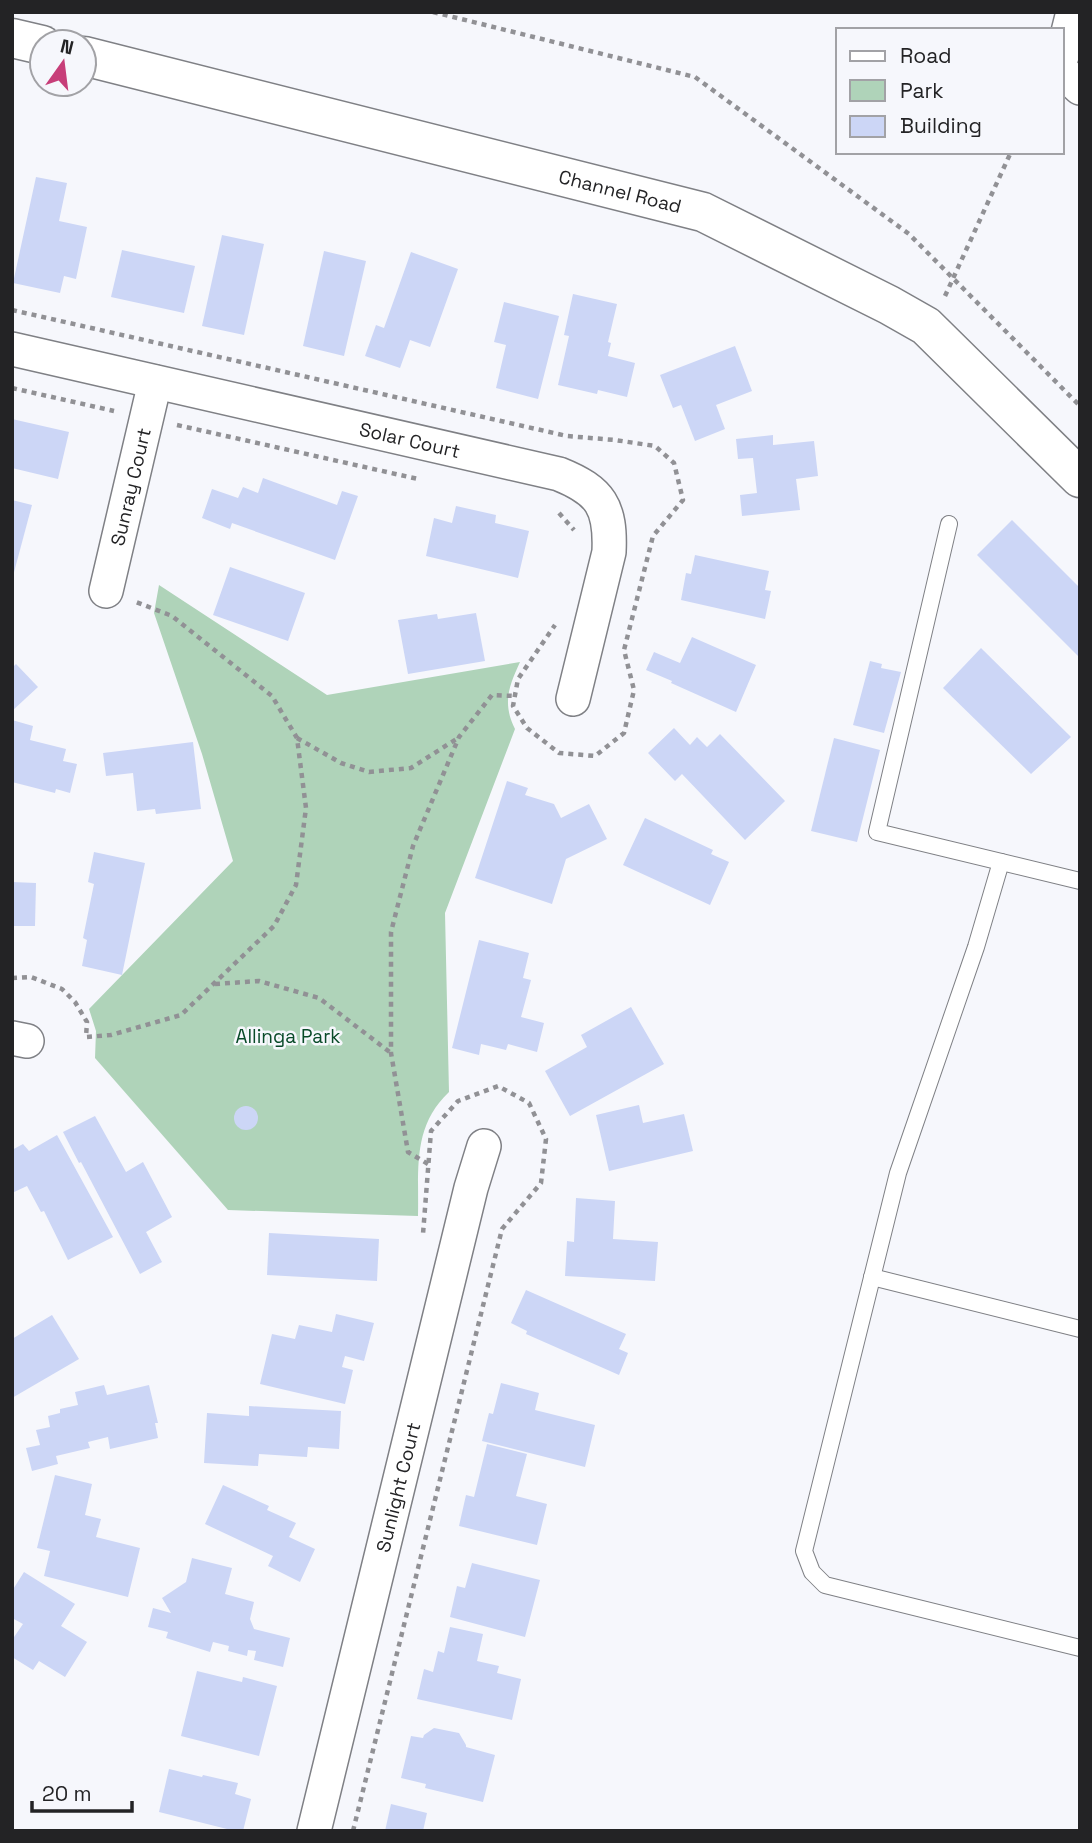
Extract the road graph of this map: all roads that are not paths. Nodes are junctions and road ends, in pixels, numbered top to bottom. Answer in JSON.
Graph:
{"nodes":[{"id":1,"x":1073,"y":12,"type":"edge"},
{"id":2,"x":1064,"y":49,"type":"edge"},
{"id":3,"x":98,"y":60,"type":"edge"},
{"id":4,"x":1064,"y":73,"type":"edge"},
{"id":5,"x":1080,"y":88,"type":"edge"},
{"id":6,"x":12,"y":349,"type":"edge"},
{"id":7,"x":155,"y":382,"type":"junction"},
{"id":8,"x":1080,"y":478,"type":"edge"},
{"id":9,"x":949,"y":524,"type":"dead end"},
{"id":10,"x":106,"y":591,"type":"road end"},
{"id":11,"x":573,"y":698,"type":"dead end"},
{"id":12,"x":1001,"y":863,"type":"junction"},
{"id":13,"x":1080,"y":881,"type":"edge"},
{"id":14,"x":484,"y":1146,"type":"dead end"},
{"id":15,"x":872,"y":1277,"type":"junction"},
{"id":16,"x":1080,"y":1329,"type":"edge"},
{"id":17,"x":1080,"y":1648,"type":"edge"},
{"id":18,"x":314,"y":1831,"type":"edge"}],
"edges":[{"from":1,"to":2,"type":"street"},
{"from":3,"to":8,"type":"street","name":"Channel Road"},
{"from":4,"to":5,"type":"street"},
{"from":6,"to":7,"type":"street","name":"Solar Court"},
{"from":7,"to":10,"type":"street","name":"Sunray Court"},
{"from":7,"to":11,"type":"street","name":"Solar Court"},
{"from":9,"to":12,"type":"lane"},
{"from":12,"to":13,"type":"lane"},
{"from":12,"to":15,"type":"lane"},
{"from":14,"to":18,"type":"street","name":"Sunlight Court"},
{"from":15,"to":16,"type":"lane"},
{"from":15,"to":17,"type":"lane"}]}
